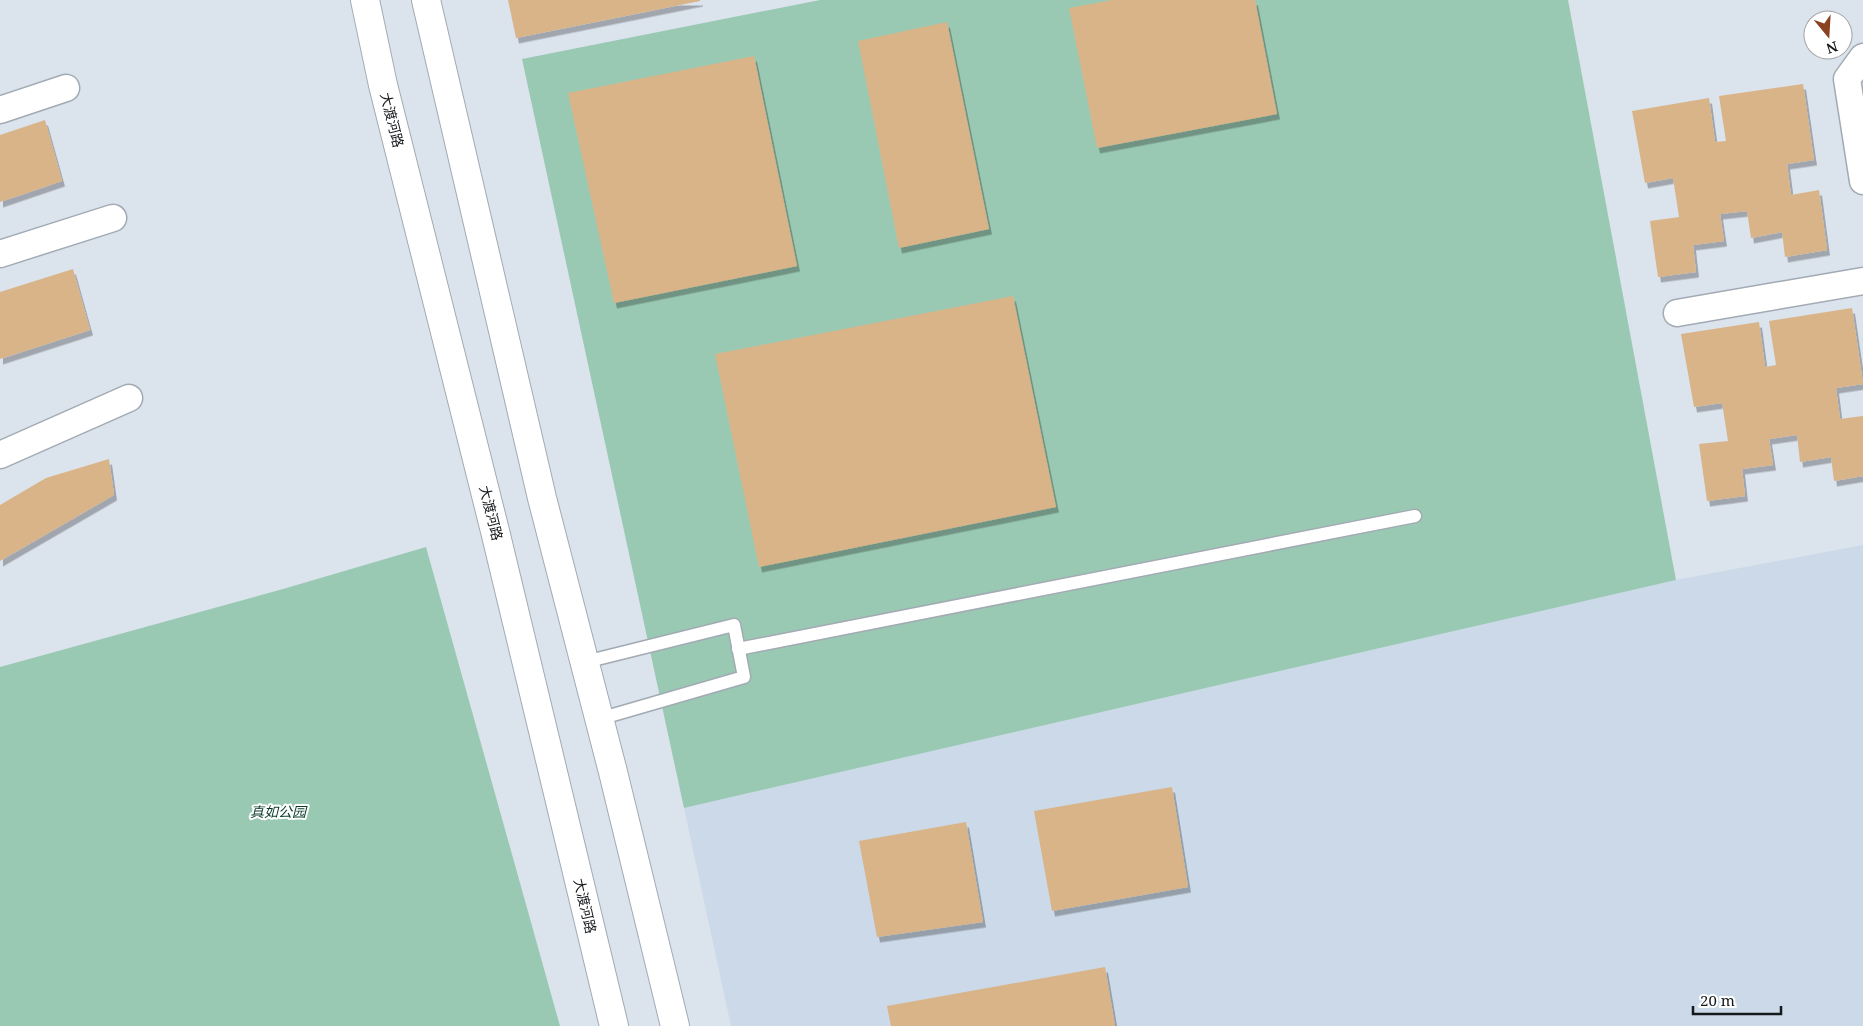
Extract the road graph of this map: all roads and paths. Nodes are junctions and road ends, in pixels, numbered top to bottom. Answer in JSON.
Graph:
{"nodes":[{"id":1,"x":365,"y":0,"type":"edge"},
{"id":2,"x":426,"y":0,"type":"edge"},
{"id":3,"x":1863,"y":57,"type":"edge"},
{"id":4,"x":66,"y":88,"type":"dead end"},
{"id":5,"x":0,"y":110,"type":"edge"},
{"id":6,"x":1863,"y":181,"type":"edge"},
{"id":7,"x":113,"y":218,"type":"dead end"},
{"id":8,"x":0,"y":254,"type":"edge"},
{"id":9,"x":1863,"y":281,"type":"edge"},
{"id":10,"x":1677,"y":313,"type":"dead end"},
{"id":11,"x":129,"y":398,"type":"dead end"},
{"id":12,"x":0,"y":455,"type":"edge"},
{"id":13,"x":1415,"y":516,"type":"dead end"},
{"id":14,"x":738,"y":649,"type":"junction"},
{"id":15,"x":585,"y":662,"type":"junction"},
{"id":16,"x":599,"y":719,"type":"junction"},
{"id":17,"x":614,"y":1026,"type":"edge"},
{"id":18,"x":675,"y":1026,"type":"edge"}],
"edges":[{"from":1,"to":17,"type":"main road","name":"大渡河路"},
{"from":2,"to":15,"type":"main road"},
{"from":3,"to":6,"type":"street"},
{"from":4,"to":5,"type":"street"},
{"from":7,"to":8,"type":"street"},
{"from":9,"to":10,"type":"street"},
{"from":11,"to":12,"type":"street"},
{"from":13,"to":14,"type":"lane"},
{"from":14,"to":15,"type":"lane"},
{"from":14,"to":16,"type":"lane"},
{"from":15,"to":16,"type":"main road"},
{"from":16,"to":18,"type":"main road"}]}
